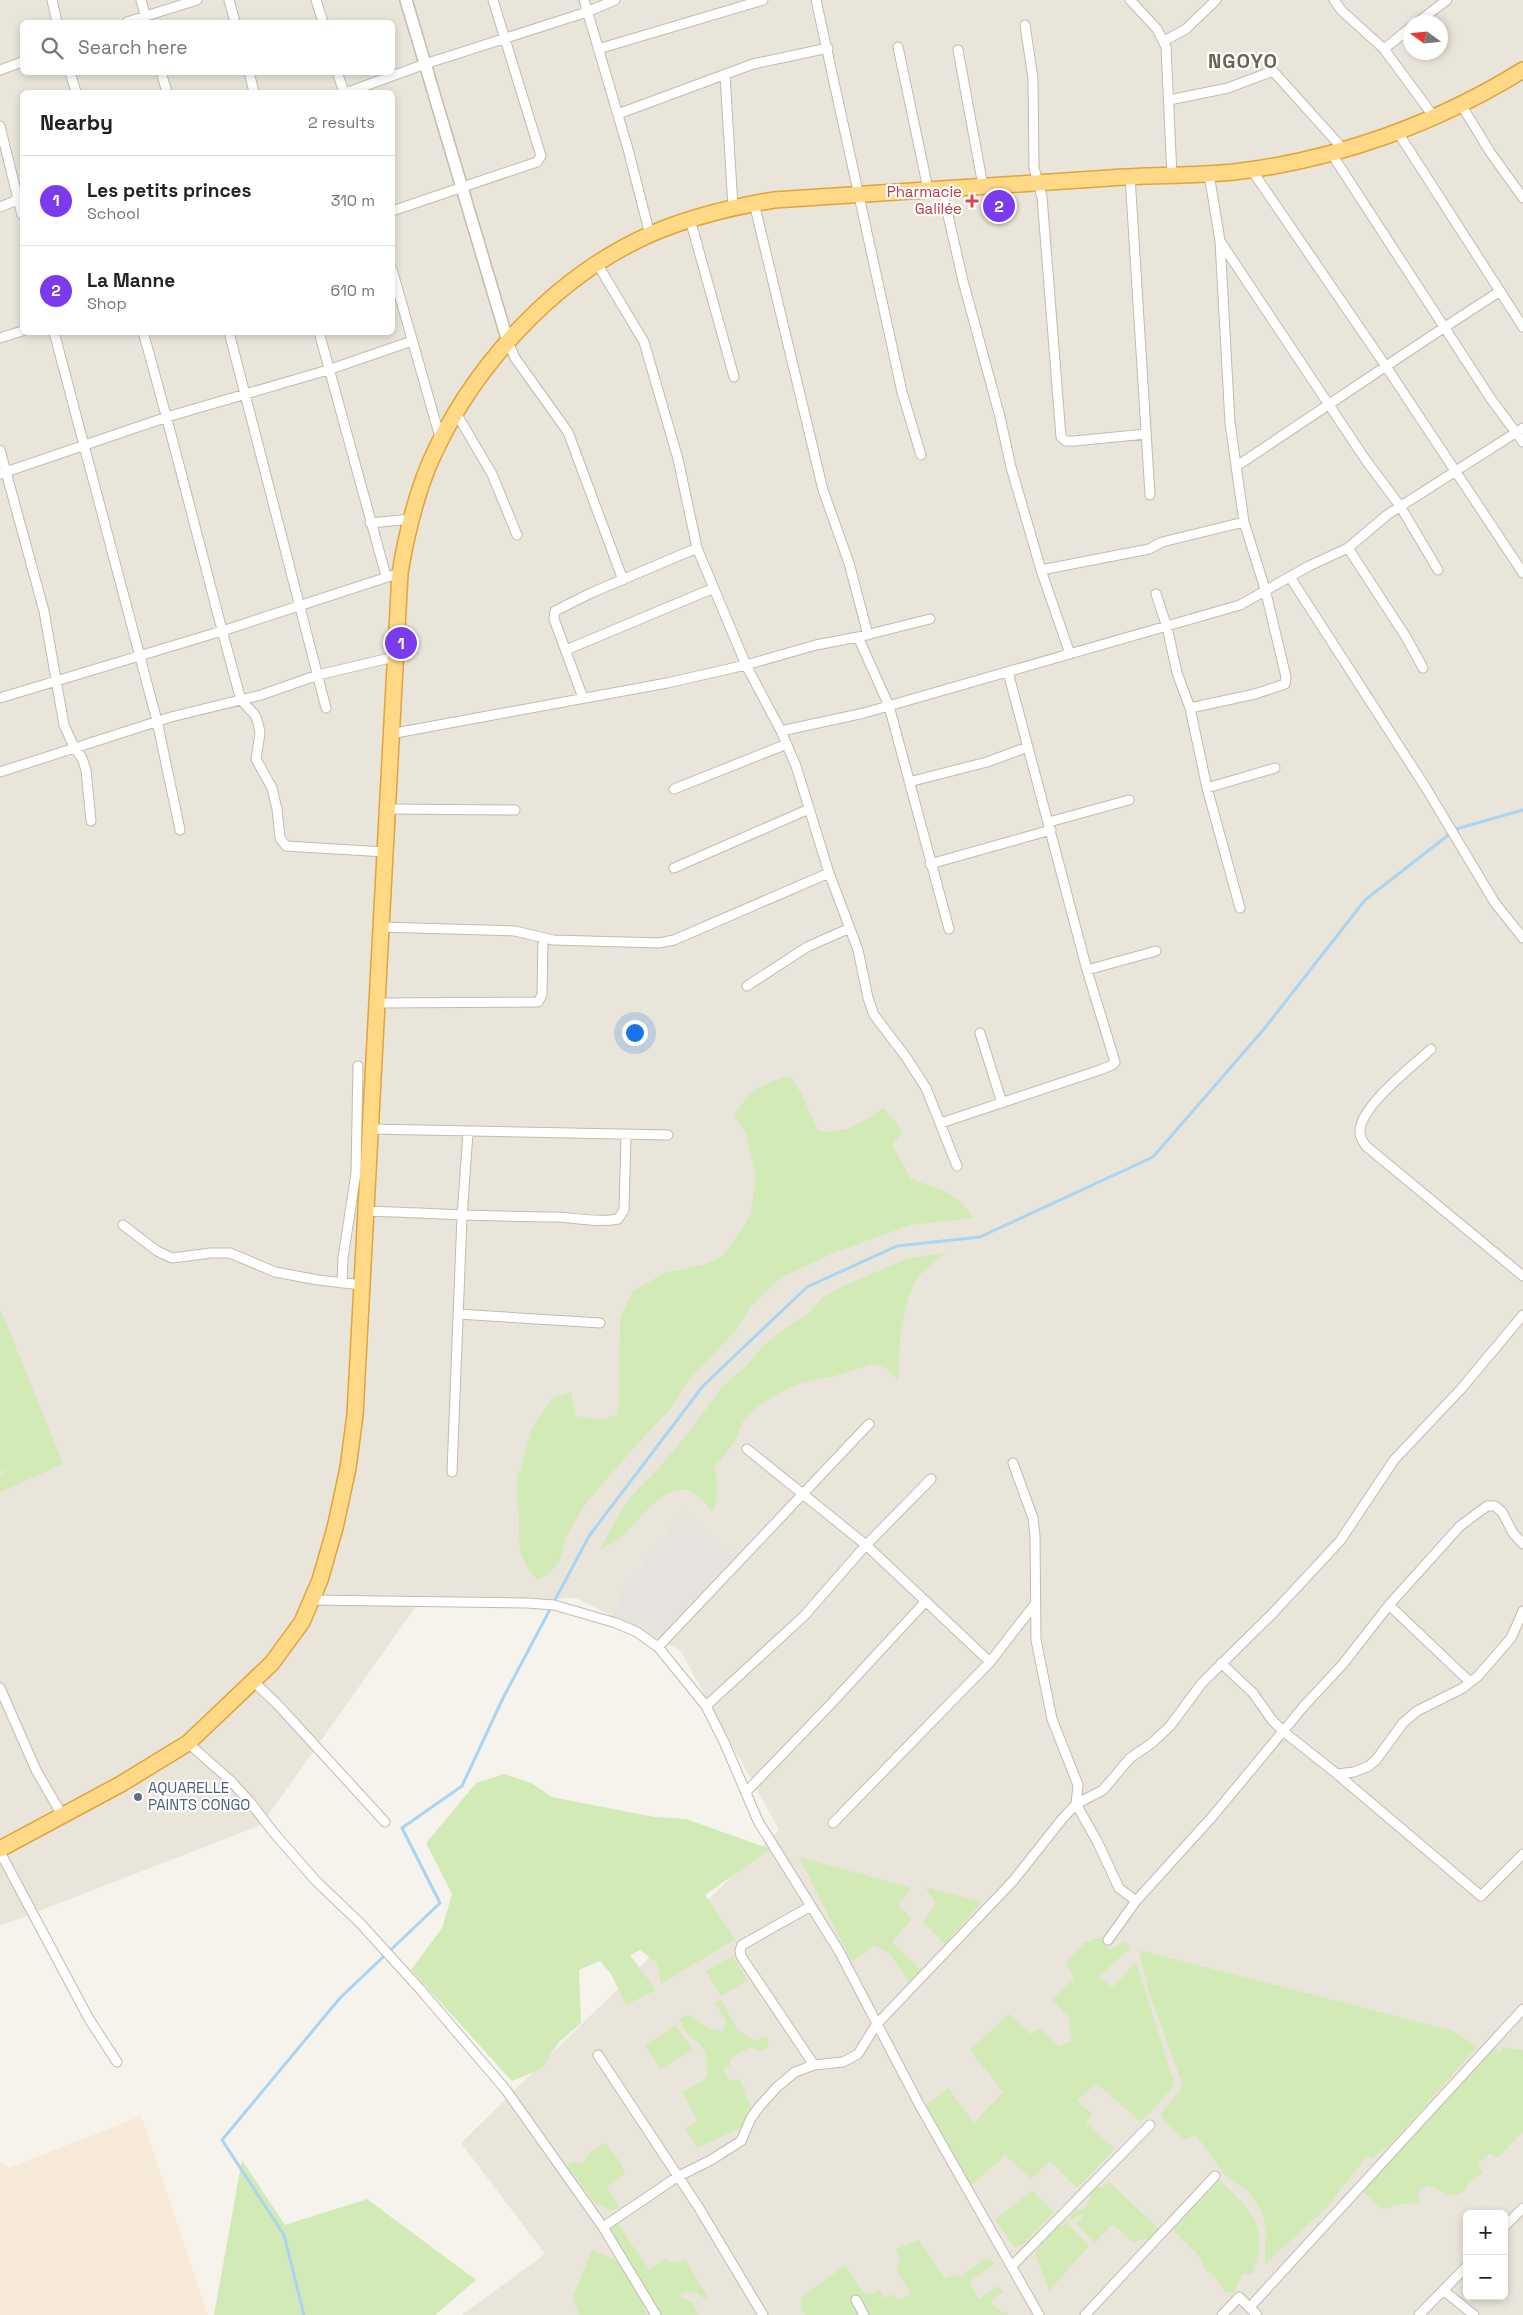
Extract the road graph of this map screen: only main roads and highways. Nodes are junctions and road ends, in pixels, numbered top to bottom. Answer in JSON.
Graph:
{"nodes":[{"id":1,"x":1523,"y":70,"type":"edge"},
{"id":2,"x":0,"y":1851,"type":"edge"}],
"edges":[{"from":1,"to":2,"type":"highway"}]}
